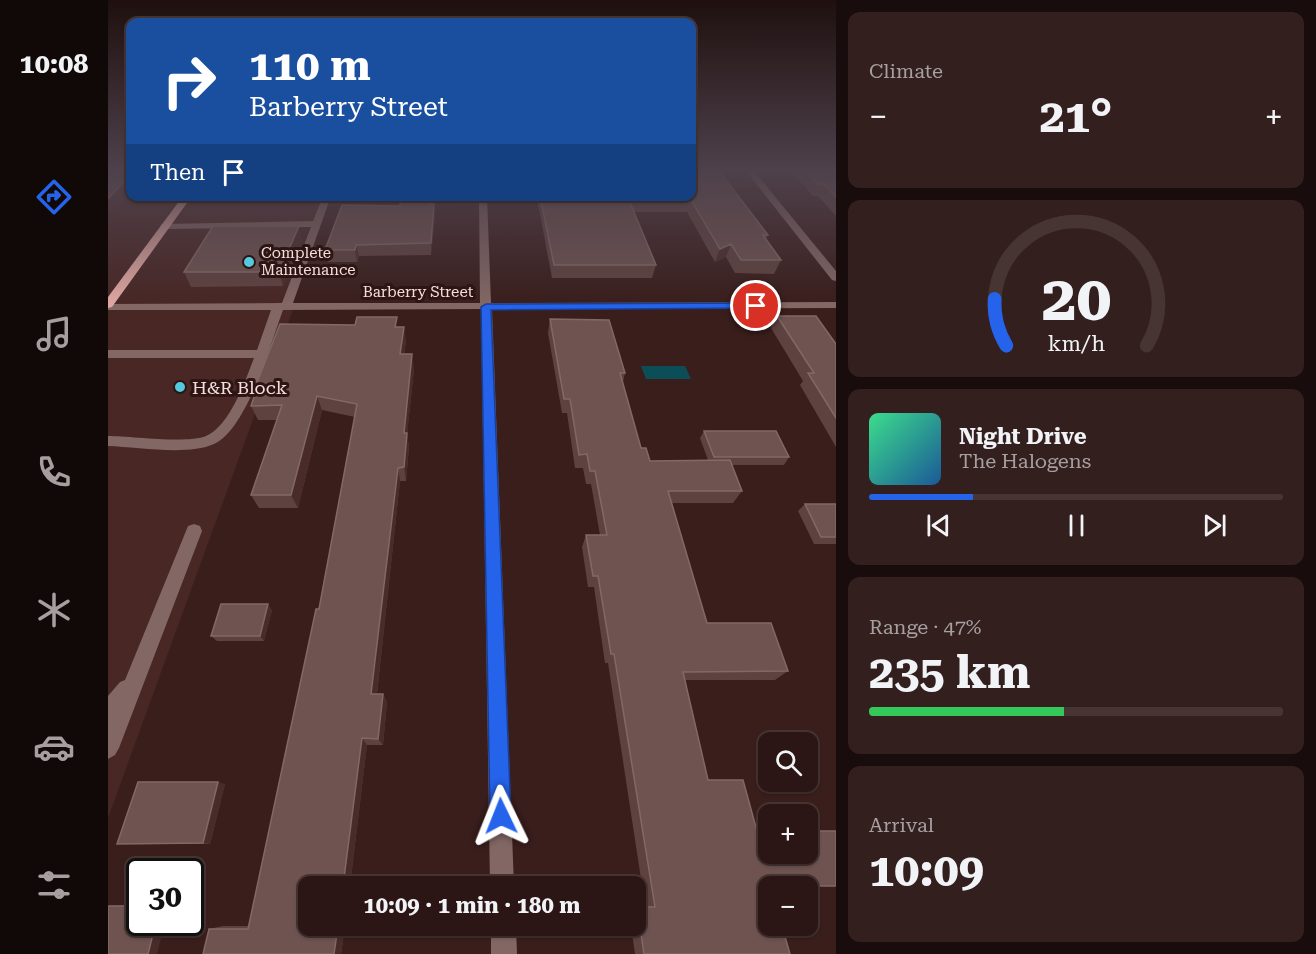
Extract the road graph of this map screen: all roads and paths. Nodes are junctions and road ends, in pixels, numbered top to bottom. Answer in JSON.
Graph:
{"nodes":[{"id":1,"x":173,"y":216,"type":"edge"},
{"id":2,"x":320,"y":216,"type":"edge"},
{"id":3,"x":484,"y":216,"type":"edge"},
{"id":4,"x":786,"y":216,"type":"edge"},
{"id":5,"x":317,"y":224,"type":"junction"},
{"id":6,"x":165,"y":226,"type":"junction"},
{"id":7,"x":836,"y":278,"type":"edge"},
{"id":8,"x":836,"y":305,"type":"edge"},
{"id":9,"x":108,"y":306,"type":"edge"},
{"id":10,"x":282,"y":307,"type":"junction"},
{"id":11,"x":486,"y":307,"type":"junction"},
{"id":12,"x":108,"y":354,"type":"edge"},
{"id":13,"x":260,"y":354,"type":"junction"},
{"id":14,"x":108,"y":441,"type":"edge"},
{"id":15,"x":194,"y":531,"type":"dead end"},
{"id":16,"x":136,"y":677,"type":"junction"},
{"id":17,"x":108,"y":712,"type":"edge"},
{"id":18,"x":108,"y":748,"type":"edge"},
{"id":19,"x":502,"y":876,"type":"edge"},
{"id":20,"x":504,"y":936,"type":"edge"},
{"id":21,"x":504,"y":954,"type":"edge"}],
"edges":[{"from":1,"to":6,"type":"main road"},
{"from":2,"to":5,"type":"street"},
{"from":3,"to":11,"type":"street"},
{"from":4,"to":7,"type":"street"},
{"from":5,"to":6,"type":"street"},
{"from":5,"to":10,"type":"street"},
{"from":6,"to":9,"type":"main road"},
{"from":8,"to":11,"type":"street","name":"Barberry Street"},
{"from":9,"to":10,"type":"street","name":"Barberry Street"},
{"from":10,"to":11,"type":"street","name":"Barberry Street"},
{"from":10,"to":13,"type":"street"},
{"from":11,"to":19,"type":"street"},
{"from":12,"to":13,"type":"street"},
{"from":13,"to":14,"type":"street"},
{"from":15,"to":16,"type":"street"},
{"from":16,"to":17,"type":"street"},
{"from":16,"to":18,"type":"street"},
{"from":20,"to":21,"type":"street"}]}
